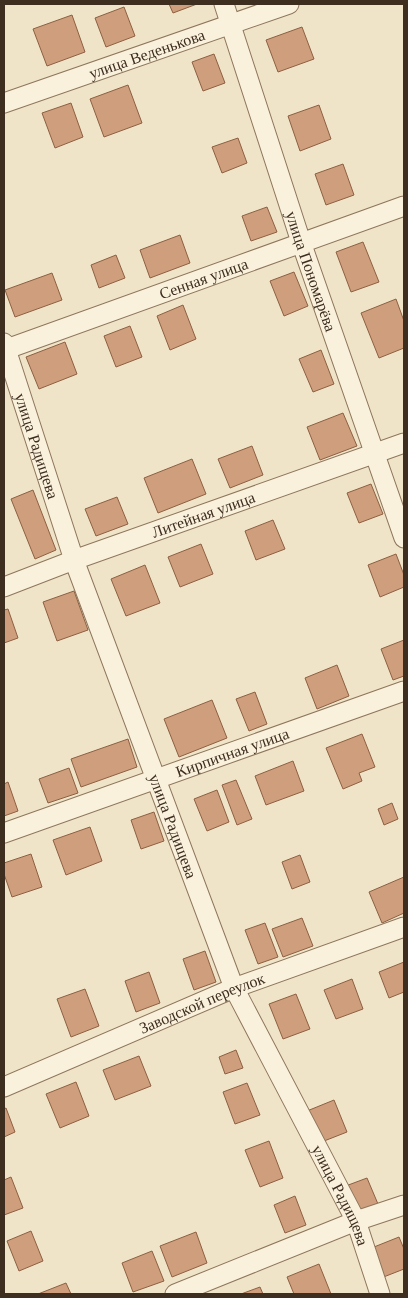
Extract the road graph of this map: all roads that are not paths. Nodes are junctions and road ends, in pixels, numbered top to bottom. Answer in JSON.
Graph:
{"nodes":[{"id":1,"x":224,"y":4,"type":"edge"},
{"id":2,"x":289,"y":4,"type":"edge"},
{"id":3,"x":231,"y":25,"type":"junction"},
{"id":4,"x":4,"y":103,"type":"edge"},
{"id":5,"x":404,"y":206,"type":"edge"},
{"id":6,"x":301,"y":242,"type":"junction"},
{"id":7,"x":4,"y":347,"type":"edge"},
{"id":8,"x":404,"y":443,"type":"edge"},
{"id":9,"x":374,"y":454,"type":"junction"},
{"id":10,"x":404,"y":538,"type":"edge"},
{"id":11,"x":74,"y":560,"type":"junction"},
{"id":12,"x":4,"y":587,"type":"edge"},
{"id":13,"x":404,"y":691,"type":"edge"},
{"id":14,"x":158,"y":780,"type":"junction"},
{"id":15,"x":4,"y":833,"type":"edge"},
{"id":16,"x":404,"y":927,"type":"edge"},
{"id":17,"x":234,"y":988,"type":"junction"},
{"id":18,"x":4,"y":1088,"type":"edge"},
{"id":19,"x":404,"y":1204,"type":"edge"},
{"id":20,"x":356,"y":1221,"type":"junction"},
{"id":21,"x":176,"y":1294,"type":"edge"},
{"id":22,"x":380,"y":1294,"type":"edge"}],
"edges":[{"from":1,"to":3,"type":"street","name":"улица Пономарёва"},
{"from":2,"to":3,"type":"street","name":"улица Веденькова"},
{"from":3,"to":4,"type":"street","name":"улица Веденькова"},
{"from":3,"to":6,"type":"street","name":"улица Пономарёва"},
{"from":5,"to":6,"type":"street","name":"Сенная улица"},
{"from":6,"to":7,"type":"street","name":"Сенная улица"},
{"from":6,"to":9,"type":"street","name":"улица Пономарёва"},
{"from":7,"to":11,"type":"street","name":"улица Радищева"},
{"from":8,"to":9,"type":"street","name":"Литейная улица"},
{"from":9,"to":10,"type":"street","name":"улица Пономарёва"},
{"from":9,"to":11,"type":"street","name":"Литейная улица"},
{"from":11,"to":12,"type":"street","name":"Литейная улица"},
{"from":11,"to":14,"type":"street","name":"улица Радищева"},
{"from":13,"to":14,"type":"street","name":"Кирпичная улица"},
{"from":14,"to":15,"type":"street","name":"Кирпичная улица"},
{"from":14,"to":17,"type":"street","name":"улица Радищева"},
{"from":16,"to":17,"type":"street","name":"Заводской переулок"},
{"from":17,"to":18,"type":"street","name":"Заводской переулок"},
{"from":17,"to":20,"type":"street","name":"улица Радищева"},
{"from":19,"to":20,"type":"street"},
{"from":20,"to":21,"type":"street"},
{"from":20,"to":22,"type":"street","name":"улица Радищева"}]}
